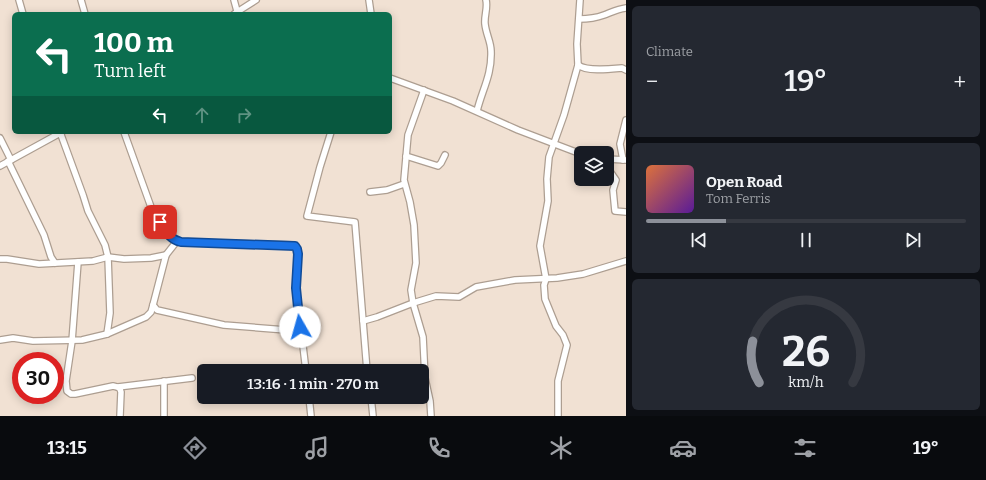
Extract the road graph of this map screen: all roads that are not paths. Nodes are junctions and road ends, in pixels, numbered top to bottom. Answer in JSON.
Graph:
{"nodes":[{"id":1,"x":19,"y":0,"type":"edge"},
{"id":2,"x":81,"y":0,"type":"edge"},
{"id":3,"x":234,"y":0,"type":"edge"},
{"id":4,"x":256,"y":0,"type":"edge"},
{"id":5,"x":369,"y":0,"type":"edge"},
{"id":6,"x":486,"y":0,"type":"edge"},
{"id":7,"x":580,"y":0,"type":"edge"},
{"id":8,"x":626,"y":8,"type":"edge"},
{"id":9,"x":22,"y":12,"type":"edge"},
{"id":10,"x":84,"y":12,"type":"edge"},
{"id":11,"x":236,"y":12,"type":"edge"},
{"id":12,"x":371,"y":12,"type":"edge"},
{"id":13,"x":579,"y":19,"type":"junction"},
{"id":14,"x":578,"y":64,"type":"junction"},
{"id":15,"x":626,"y":70,"type":"edge"},
{"id":16,"x":392,"y":79,"type":"edge"},
{"id":17,"x":424,"y":90,"type":"junction"},
{"id":18,"x":477,"y":111,"type":"junction"},
{"id":19,"x":626,"y":120,"type":"edge"},
{"id":20,"x":57,"y":134,"type":"edge"},
{"id":21,"x":62,"y":134,"type":"edge"},
{"id":22,"x":125,"y":134,"type":"edge"},
{"id":23,"x":330,"y":134,"type":"edge"},
{"id":24,"x":0,"y":138,"type":"edge"},
{"id":25,"x":553,"y":143,"type":"junction"},
{"id":26,"x":574,"y":151,"type":"edge"},
{"id":27,"x":406,"y":156,"type":"junction"},
{"id":28,"x":445,"y":156,"type":"dead end"},
{"id":29,"x":614,"y":159,"type":"edge"},
{"id":30,"x":9,"y":160,"type":"junction"},
{"id":31,"x":624,"y":160,"type":"edge"},
{"id":32,"x":0,"y":166,"type":"edge"},
{"id":33,"x":614,"y":177,"type":"edge"},
{"id":34,"x":404,"y":184,"type":"junction"},
{"id":35,"x":370,"y":192,"type":"dead end"},
{"id":36,"x":626,"y":212,"type":"edge"},
{"id":37,"x":176,"y":241,"type":"junction"},
{"id":38,"x":166,"y":255,"type":"junction"},
{"id":39,"x":51,"y":257,"type":"junction"},
{"id":40,"x":108,"y":257,"type":"junction"},
{"id":41,"x":0,"y":259,"type":"edge"},
{"id":42,"x":626,"y":261,"type":"edge"},
{"id":43,"x":78,"y":262,"type":"junction"},
{"id":44,"x":48,"y":263,"type":"junction"},
{"id":45,"x":55,"y":263,"type":"junction"},
{"id":46,"x":546,"y":279,"type":"junction"},
{"id":47,"x":413,"y":303,"type":"junction"},
{"id":48,"x":155,"y":307,"type":"junction"},
{"id":49,"x":363,"y":321,"type":"junction"},
{"id":50,"x":107,"y":334,"type":"junction"},
{"id":51,"x":301,"y":336,"type":"junction"},
{"id":52,"x":0,"y":340,"type":"edge"},
{"id":53,"x":72,"y":341,"type":"junction"},
{"id":54,"x":305,"y":364,"type":"edge"},
{"id":55,"x":366,"y":364,"type":"edge"},
{"id":56,"x":192,"y":378,"type":"dead end"},
{"id":57,"x":164,"y":382,"type":"junction"},
{"id":58,"x":118,"y":387,"type":"junction"},
{"id":59,"x":310,"y":404,"type":"edge"},
{"id":60,"x":372,"y":404,"type":"edge"},
{"id":61,"x":120,"y":416,"type":"edge"},
{"id":62,"x":164,"y":416,"type":"edge"},
{"id":63,"x":311,"y":416,"type":"edge"},
{"id":64,"x":373,"y":416,"type":"edge"},
{"id":65,"x":431,"y":416,"type":"edge"},
{"id":66,"x":558,"y":416,"type":"edge"}],
"edges":[{"from":1,"to":9,"type":"street"},
{"from":2,"to":10,"type":"street"},
{"from":3,"to":11,"type":"street"},
{"from":4,"to":11,"type":"street"},
{"from":5,"to":12,"type":"street"},
{"from":6,"to":18,"type":"street"},
{"from":7,"to":13,"type":"street"},
{"from":8,"to":13,"type":"street"},
{"from":13,"to":14,"type":"street"},
{"from":14,"to":15,"type":"street"},
{"from":14,"to":25,"type":"street"},
{"from":16,"to":17,"type":"street"},
{"from":17,"to":18,"type":"street"},
{"from":17,"to":27,"type":"street"},
{"from":18,"to":25,"type":"street"},
{"from":19,"to":31,"type":"street"},
{"from":20,"to":30,"type":"street"},
{"from":21,"to":40,"type":"street"},
{"from":22,"to":37,"type":"street"},
{"from":23,"to":49,"type":"street"},
{"from":24,"to":30,"type":"street"},
{"from":25,"to":26,"type":"street"},
{"from":25,"to":46,"type":"street"},
{"from":27,"to":28,"type":"street"},
{"from":27,"to":34,"type":"street"},
{"from":29,"to":31,"type":"street"},
{"from":30,"to":32,"type":"street"},
{"from":30,"to":39,"type":"street"},
{"from":33,"to":36,"type":"street"},
{"from":34,"to":35,"type":"street"},
{"from":34,"to":47,"type":"street"},
{"from":37,"to":38,"type":"street"},
{"from":37,"to":51,"type":"street"},
{"from":38,"to":40,"type":"street"},
{"from":38,"to":48,"type":"street"},
{"from":39,"to":44,"type":"street"},
{"from":39,"to":45,"type":"street"},
{"from":40,"to":43,"type":"street"},
{"from":40,"to":50,"type":"street"},
{"from":41,"to":44,"type":"street"},
{"from":42,"to":46,"type":"street"},
{"from":43,"to":45,"type":"street"},
{"from":43,"to":53,"type":"street"},
{"from":44,"to":45,"type":"street"},
{"from":46,"to":47,"type":"street"},
{"from":46,"to":66,"type":"street"},
{"from":47,"to":49,"type":"street"},
{"from":47,"to":65,"type":"street"},
{"from":48,"to":50,"type":"street"},
{"from":48,"to":51,"type":"street"},
{"from":49,"to":55,"type":"street"},
{"from":50,"to":53,"type":"street"},
{"from":51,"to":54,"type":"street"},
{"from":52,"to":53,"type":"street"},
{"from":53,"to":58,"type":"street"},
{"from":56,"to":57,"type":"street"},
{"from":57,"to":58,"type":"street"},
{"from":57,"to":62,"type":"street"},
{"from":58,"to":61,"type":"street"},
{"from":59,"to":63,"type":"street"},
{"from":60,"to":64,"type":"street"}]}
